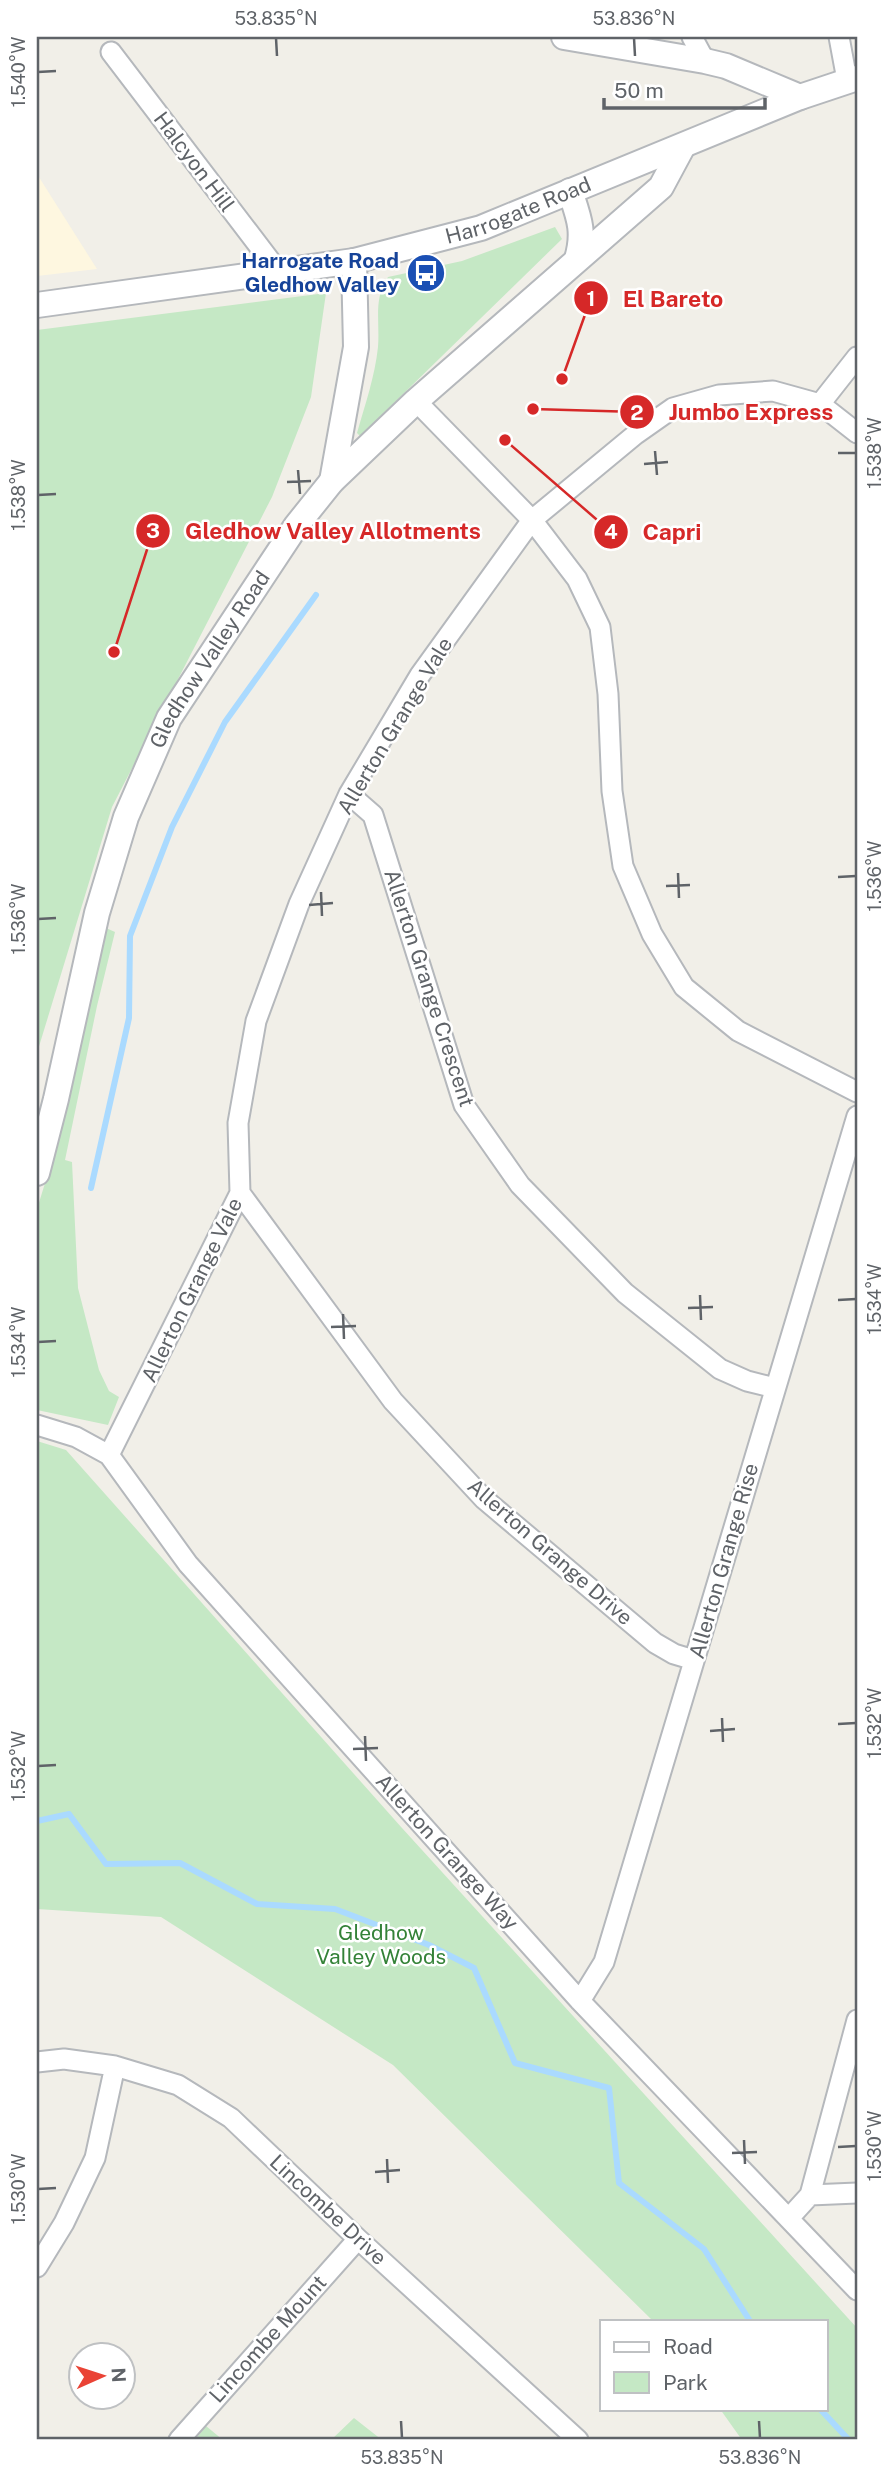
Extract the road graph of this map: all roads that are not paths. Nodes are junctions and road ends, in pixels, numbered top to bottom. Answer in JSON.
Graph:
{"nodes":[{"id":1,"x":564,"y":37,"type":"edge"},
{"id":2,"x":692,"y":37,"type":"edge"},
{"id":3,"x":839,"y":37,"type":"edge"},
{"id":4,"x":111,"y":52,"type":"dead end"},
{"id":5,"x":705,"y":61,"type":"junction"},
{"id":6,"x":852,"y":79,"type":"edge"},
{"id":7,"x":800,"y":97,"type":"junction"},
{"id":8,"x":683,"y":145,"type":"junction"},
{"id":9,"x":570,"y":191,"type":"junction"},
{"id":10,"x":577,"y":259,"type":"junction"},
{"id":11,"x":354,"y":261,"type":"junction"},
{"id":12,"x":278,"y":271,"type":"junction"},
{"id":13,"x":37,"y":305,"type":"edge"},
{"id":14,"x":857,"y":356,"type":"edge"},
{"id":15,"x":416,"y":401,"type":"junction"},
{"id":16,"x":821,"y":404,"type":"junction"},
{"id":17,"x":857,"y":433,"type":"edge"},
{"id":18,"x":332,"y":481,"type":"junction"},
{"id":19,"x":532,"y":520,"type":"junction"},
{"id":20,"x":349,"y":794,"type":"junction"},
{"id":21,"x":857,"y":1091,"type":"edge"},
{"id":22,"x":857,"y":1116,"type":"edge"},
{"id":23,"x":37,"y":1174,"type":"edge"},
{"id":24,"x":240,"y":1193,"type":"junction"},
{"id":25,"x":775,"y":1388,"type":"junction"},
{"id":26,"x":37,"y":1425,"type":"edge"},
{"id":27,"x":109,"y":1455,"type":"junction"},
{"id":28,"x":694,"y":1660,"type":"junction"},
{"id":29,"x":580,"y":2001,"type":"junction"},
{"id":30,"x":857,"y":2020,"type":"edge"},
{"id":31,"x":37,"y":2062,"type":"edge"},
{"id":32,"x":115,"y":2066,"type":"junction"},
{"id":33,"x":857,"y":2193,"type":"edge"},
{"id":34,"x":810,"y":2195,"type":"junction"},
{"id":35,"x":790,"y":2217,"type":"junction"},
{"id":36,"x":358,"y":2239,"type":"junction"},
{"id":37,"x":37,"y":2267,"type":"edge"},
{"id":38,"x":857,"y":2290,"type":"edge"},
{"id":39,"x":179,"y":2440,"type":"edge"},
{"id":40,"x":578,"y":2440,"type":"edge"}],
"edges":[{"from":1,"to":5,"type":"street"},
{"from":2,"to":5,"type":"street"},
{"from":3,"to":6,"type":"street"},
{"from":4,"to":12,"type":"street","name":"Halcyon Hill"},
{"from":5,"to":7,"type":"street"},
{"from":6,"to":7,"type":"street","name":"Harrogate Road"},
{"from":7,"to":8,"type":"street","name":"Harrogate Road"},
{"from":8,"to":9,"type":"street","name":"Harrogate Road"},
{"from":8,"to":10,"type":"street","name":"Gledhow Valley Road"},
{"from":9,"to":10,"type":"street"},
{"from":9,"to":11,"type":"street","name":"Harrogate Road"},
{"from":10,"to":15,"type":"street","name":"Gledhow Valley Road"},
{"from":11,"to":12,"type":"street","name":"Harrogate Road"},
{"from":11,"to":18,"type":"street"},
{"from":12,"to":13,"type":"street","name":"Harrogate Road"},
{"from":14,"to":16,"type":"street"},
{"from":15,"to":18,"type":"street","name":"Gledhow Valley Road"},
{"from":15,"to":19,"type":"street"},
{"from":16,"to":17,"type":"street"},
{"from":16,"to":19,"type":"street"},
{"from":18,"to":23,"type":"street","name":"Gledhow Valley Road"},
{"from":19,"to":20,"type":"street","name":"Allerton Grange Vale"},
{"from":19,"to":21,"type":"street"},
{"from":20,"to":24,"type":"street","name":"Allerton Grange Vale"},
{"from":20,"to":25,"type":"street","name":"Allerton Grange Crescent"},
{"from":22,"to":25,"type":"street","name":"Allerton Grange Rise"},
{"from":24,"to":27,"type":"street","name":"Allerton Grange Vale"},
{"from":24,"to":28,"type":"street","name":"Allerton Grange Drive"},
{"from":25,"to":28,"type":"street","name":"Allerton Grange Rise"},
{"from":26,"to":27,"type":"street","name":"Allerton Grange Way"},
{"from":27,"to":29,"type":"street","name":"Allerton Grange Way"},
{"from":28,"to":29,"type":"street","name":"Allerton Grange Rise"},
{"from":29,"to":35,"type":"street","name":"Allerton Grange Way"},
{"from":30,"to":34,"type":"street"},
{"from":31,"to":32,"type":"street","name":"Lincombe Drive"},
{"from":32,"to":36,"type":"street","name":"Lincombe Drive"},
{"from":32,"to":37,"type":"street"},
{"from":33,"to":34,"type":"street"},
{"from":34,"to":35,"type":"street"},
{"from":35,"to":38,"type":"street","name":"Allerton Grange Way"},
{"from":36,"to":39,"type":"street","name":"Lincombe Mount"},
{"from":36,"to":40,"type":"street","name":"Lincombe Drive"}]}
